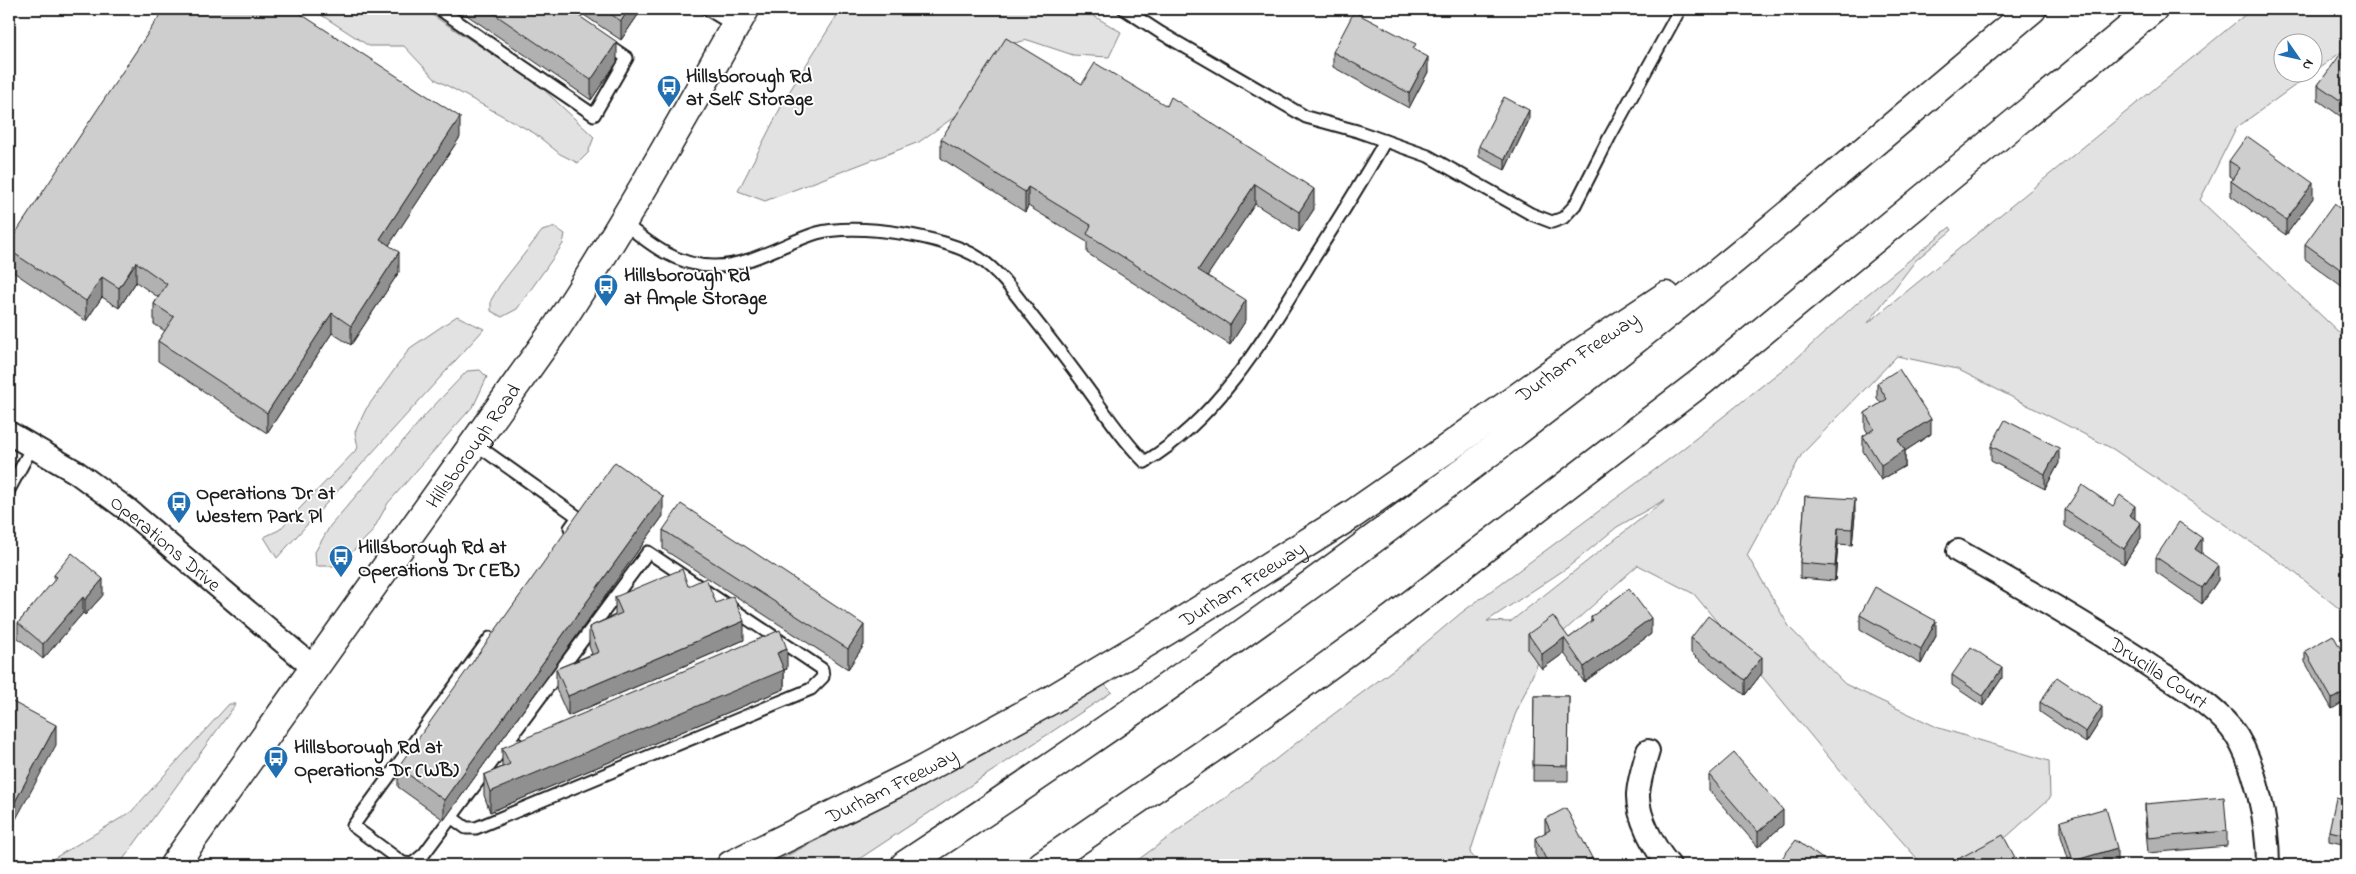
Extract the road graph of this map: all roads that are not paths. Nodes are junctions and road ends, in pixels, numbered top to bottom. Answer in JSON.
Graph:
{"nodes":[{"id":1,"x":439,"y":9,"type":"edge"},
{"id":2,"x":707,"y":9,"type":"edge"},
{"id":3,"x":1124,"y":9,"type":"edge"},
{"id":4,"x":1680,"y":9,"type":"edge"},
{"id":5,"x":2032,"y":9,"type":"edge"},
{"id":6,"x":2153,"y":9,"type":"edge"},
{"id":7,"x":740,"y":17,"type":"edge"},
{"id":8,"x":596,"y":36,"type":"edge"},
{"id":9,"x":1385,"y":141,"type":"junction"},
{"id":10,"x":623,"y":222,"type":"junction"},
{"id":11,"x":1729,"y":263,"type":"junction"},
{"id":12,"x":9,"y":433,"type":"edge"},
{"id":13,"x":474,"y":443,"type":"junction"},
{"id":14,"x":33,"y":445,"type":"junction"},
{"id":15,"x":9,"y":490,"type":"edge"},
{"id":16,"x":561,"y":541,"type":"edge"},
{"id":17,"x":1958,"y":551,"type":"dead end"},
{"id":18,"x":497,"y":628,"type":"edge"},
{"id":19,"x":314,"y":668,"type":"junction"},
{"id":20,"x":527,"y":741,"type":"edge"},
{"id":21,"x":502,"y":749,"type":"junction"},
{"id":22,"x":1648,"y":751,"type":"dead end"},
{"id":23,"x":451,"y":817,"type":"junction"},
{"id":24,"x":174,"y":865,"type":"edge"},
{"id":25,"x":731,"y":865,"type":"edge"},
{"id":26,"x":905,"y":865,"type":"edge"},
{"id":27,"x":1042,"y":865,"type":"edge"},
{"id":28,"x":1669,"y":865,"type":"edge"},
{"id":29,"x":2268,"y":865,"type":"edge"}],
"edges":[{"from":1,"to":8,"type":"lane"},
{"from":2,"to":7,"type":"lane"},
{"from":3,"to":9,"type":"lane"},
{"from":4,"to":9,"type":"lane"},
{"from":5,"to":11,"type":"main road"},
{"from":6,"to":27,"type":"main road"},
{"from":7,"to":10,"type":"main road","name":"Hillsborough Road"},
{"from":9,"to":10,"type":"lane"},
{"from":10,"to":13,"type":"main road","name":"Hillsborough Road"},
{"from":11,"to":25,"type":"main road","name":"Durham Freeway"},
{"from":11,"to":26,"type":"main road"},
{"from":12,"to":14,"type":"street","name":"Operations Drive"},
{"from":13,"to":16,"type":"lane"},
{"from":13,"to":19,"type":"main road","name":"Hillsborough Road"},
{"from":14,"to":15,"type":"lane"},
{"from":14,"to":19,"type":"street","name":"Operations Drive"},
{"from":17,"to":29,"type":"street","name":"Drucilla Court"},
{"from":18,"to":23,"type":"lane"},
{"from":19,"to":24,"type":"main road","name":"Hillsborough Road"},
{"from":20,"to":21,"type":"lane"},
{"from":21,"to":23,"type":"lane"},
{"from":21,"to":23,"type":"lane"},
{"from":22,"to":28,"type":"street"}]}
